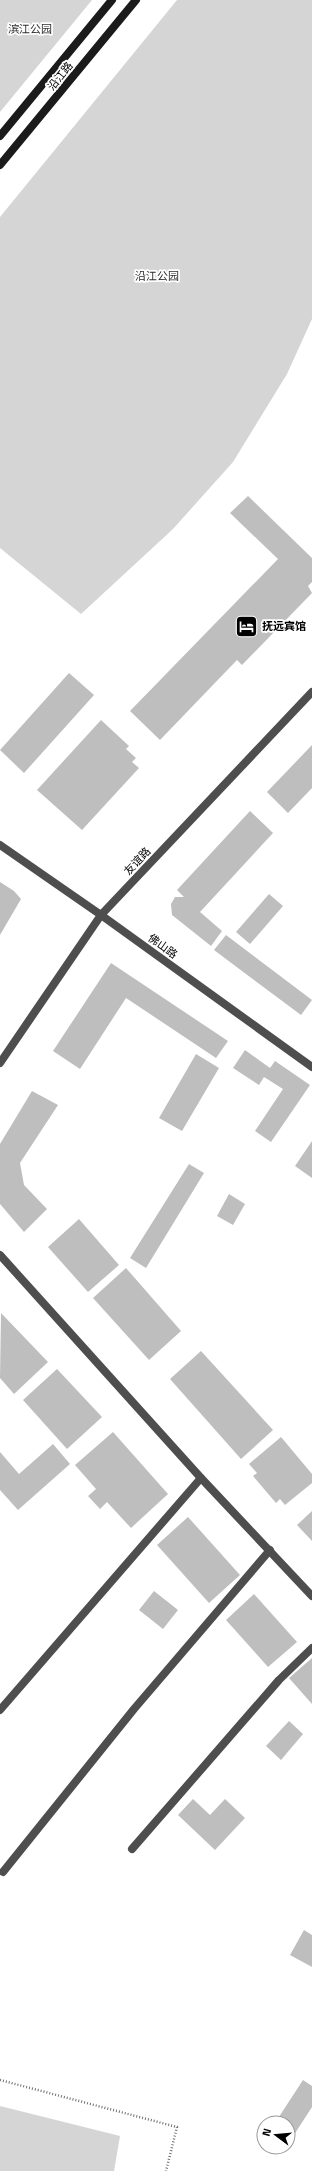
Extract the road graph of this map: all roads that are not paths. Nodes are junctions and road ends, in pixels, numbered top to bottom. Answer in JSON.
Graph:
{"nodes":[{"id":1,"x":112,"y":0,"type":"edge"},
{"id":2,"x":136,"y":0,"type":"edge"},
{"id":3,"x":0,"y":136,"type":"edge"},
{"id":4,"x":0,"y":165,"type":"edge"},
{"id":5,"x":312,"y":692,"type":"edge"},
{"id":6,"x":0,"y":845,"type":"edge"},
{"id":7,"x":101,"y":915,"type":"junction"},
{"id":8,"x":0,"y":1063,"type":"edge"},
{"id":9,"x":312,"y":1067,"type":"edge"},
{"id":10,"x":0,"y":1255,"type":"edge"},
{"id":11,"x":201,"y":1478,"type":"junction"},
{"id":12,"x":270,"y":1550,"type":"junction"},
{"id":13,"x":312,"y":1596,"type":"edge"},
{"id":14,"x":312,"y":1648,"type":"edge"},
{"id":15,"x":0,"y":1710,"type":"edge"},
{"id":16,"x":132,"y":1850,"type":"dead end"},
{"id":17,"x":3,"y":1872,"type":"dead end"}],
"edges":[{"from":1,"to":3,"type":"main road"},
{"from":2,"to":4,"type":"main road","name":"沿江路"},
{"from":5,"to":7,"type":"street","name":"友谊路"},
{"from":6,"to":7,"type":"street","name":"佛山路"},
{"from":7,"to":8,"type":"street","name":"友谊路"},
{"from":7,"to":9,"type":"street","name":"佛山路"},
{"from":10,"to":11,"type":"street"},
{"from":11,"to":12,"type":"street"},
{"from":11,"to":15,"type":"street"},
{"from":12,"to":13,"type":"street"},
{"from":12,"to":17,"type":"street"},
{"from":14,"to":16,"type":"street"}]}
